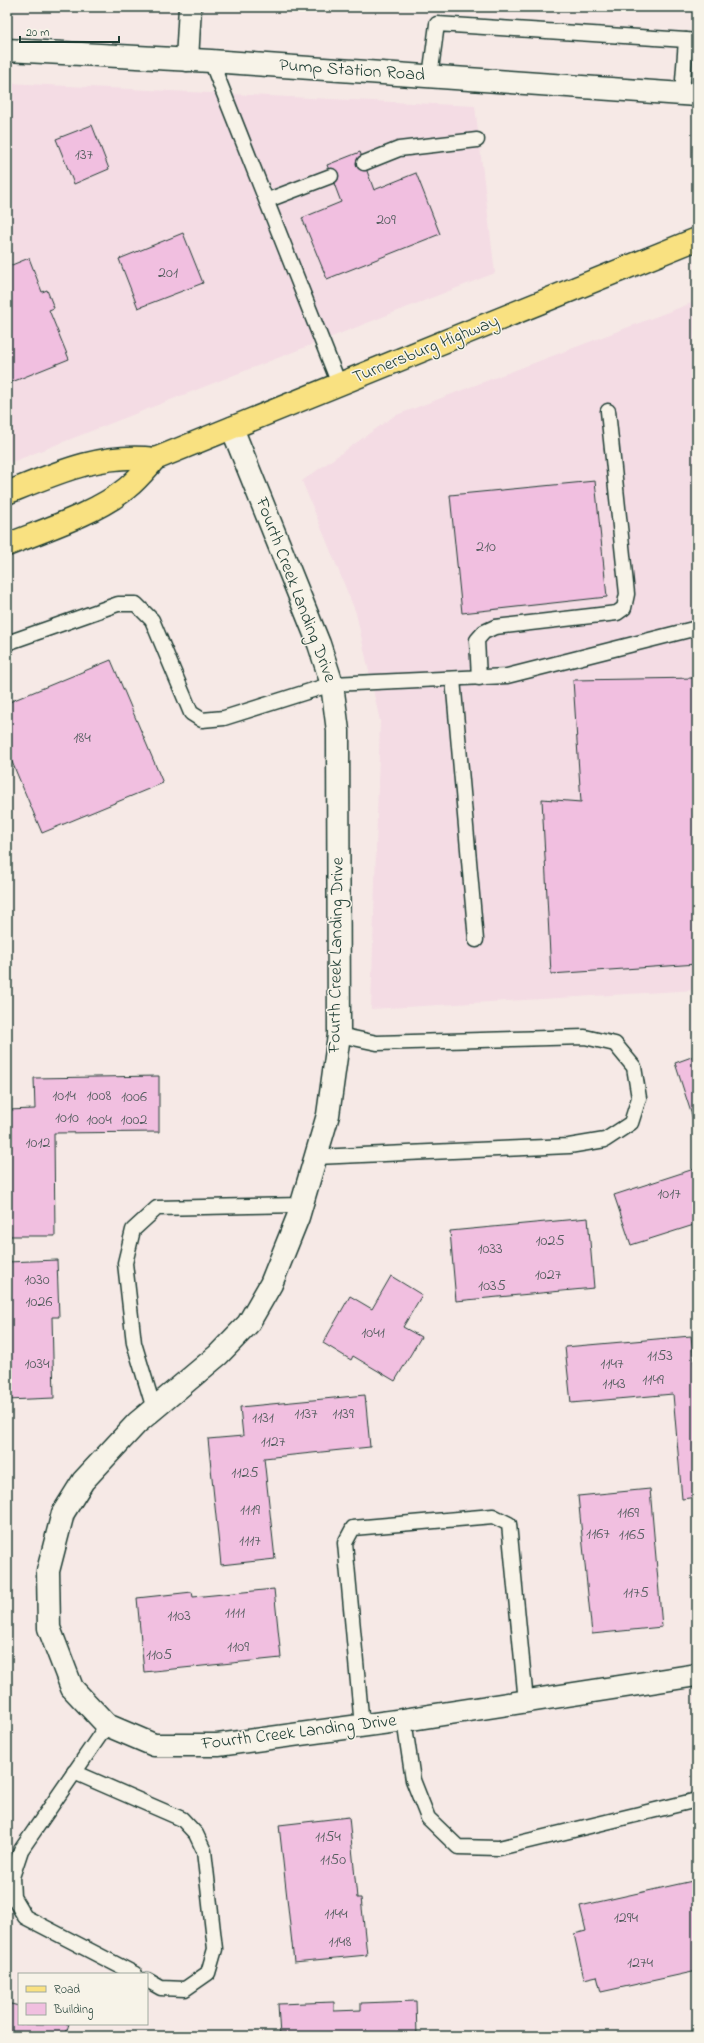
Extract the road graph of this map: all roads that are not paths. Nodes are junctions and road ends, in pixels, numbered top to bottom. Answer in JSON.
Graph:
{"nodes":[{"id":1,"x":190,"y":7,"type":"edge"},
{"id":2,"x":691,"y":40,"type":"edge"},
{"id":3,"x":7,"y":50,"type":"edge"},
{"id":4,"x":187,"y":60,"type":"junction"},
{"id":5,"x":212,"y":61,"type":"junction"},
{"id":6,"x":430,"y":76,"type":"junction"},
{"id":7,"x":690,"y":95,"type":"edge"},
{"id":8,"x":477,"y":140,"type":"dead end"},
{"id":9,"x":364,"y":163,"type":"dead end"},
{"id":10,"x":331,"y":176,"type":"dead end"},
{"id":11,"x":268,"y":200,"type":"junction"},
{"id":12,"x":697,"y":239,"type":"edge"},
{"id":13,"x":339,"y":384,"type":"junction"},
{"id":14,"x":608,"y":411,"type":"dead end"},
{"id":15,"x":232,"y":428,"type":"junction"},
{"id":16,"x":156,"y":459,"type":"junction"},
{"id":17,"x":7,"y":493,"type":"edge"},
{"id":18,"x":7,"y":545,"type":"edge"},
{"id":19,"x":697,"y":628,"type":"edge"},
{"id":20,"x":7,"y":643,"type":"edge"},
{"id":21,"x":479,"y":678,"type":"junction"},
{"id":22,"x":453,"y":679,"type":"junction"},
{"id":23,"x":332,"y":684,"type":"junction"},
{"id":24,"x":476,"y":940,"type":"dead end"},
{"id":25,"x":339,"y":1035,"type":"junction"},
{"id":26,"x":316,"y":1157,"type":"junction"},
{"id":27,"x":302,"y":1205,"type":"junction"},
{"id":28,"x":154,"y":1409,"type":"junction"},
{"id":29,"x":697,"y":1675,"type":"edge"},
{"id":30,"x":526,"y":1702,"type":"junction"},
{"id":31,"x":404,"y":1720,"type":"junction"},
{"id":32,"x":107,"y":1725,"type":"junction"},
{"id":33,"x":362,"y":1726,"type":"junction"},
{"id":34,"x":74,"y":1772,"type":"junction"},
{"id":35,"x":697,"y":1800,"type":"edge"},
{"id":36,"x":133,"y":1973,"type":"edge"},
{"id":37,"x":148,"y":1981,"type":"edge"}],
"edges":[{"from":1,"to":4,"type":"street"},
{"from":2,"to":6,"type":"lane"},
{"from":2,"to":7,"type":"lane"},
{"from":3,"to":4,"type":"street","name":"Pump Station Road"},
{"from":4,"to":5,"type":"street","name":"Pump Station Road"},
{"from":5,"to":6,"type":"street","name":"Pump Station Road"},
{"from":5,"to":11,"type":"lane"},
{"from":6,"to":7,"type":"street","name":"Pump Station Road"},
{"from":8,"to":9,"type":"lane"},
{"from":10,"to":11,"type":"lane"},
{"from":11,"to":13,"type":"lane"},
{"from":12,"to":13,"type":"main road","name":"Turnersburg Highway"},
{"from":13,"to":15,"type":"main road","name":"Turnersburg Highway"},
{"from":14,"to":21,"type":"lane"},
{"from":15,"to":16,"type":"main road","name":"Turnersburg Highway"},
{"from":15,"to":23,"type":"street","name":"Fourth Creek Landing Drive"},
{"from":16,"to":17,"type":"main road","name":"Turnersburg Highway"},
{"from":16,"to":18,"type":"main road","name":"Turnersburg Highway"},
{"from":19,"to":21,"type":"lane"},
{"from":20,"to":23,"type":"lane"},
{"from":21,"to":22,"type":"lane"},
{"from":22,"to":23,"type":"lane"},
{"from":22,"to":24,"type":"lane"},
{"from":23,"to":25,"type":"street","name":"Fourth Creek Landing Drive"},
{"from":25,"to":26,"type":"street","name":"Fourth Creek Landing Drive"},
{"from":25,"to":26,"type":"lane"},
{"from":26,"to":27,"type":"street","name":"Fourth Creek Landing Drive"},
{"from":27,"to":28,"type":"street","name":"Fourth Creek Landing Drive"},
{"from":27,"to":28,"type":"lane"},
{"from":28,"to":32,"type":"street","name":"Fourth Creek Landing Drive"},
{"from":29,"to":30,"type":"street","name":"Fourth Creek Landing Drive"},
{"from":30,"to":31,"type":"street","name":"Fourth Creek Landing Drive"},
{"from":30,"to":33,"type":"lane"},
{"from":31,"to":33,"type":"street","name":"Fourth Creek Landing Drive"},
{"from":31,"to":35,"type":"lane"},
{"from":32,"to":33,"type":"street","name":"Fourth Creek Landing Drive"},
{"from":32,"to":34,"type":"lane"},
{"from":34,"to":36,"type":"lane"},
{"from":34,"to":37,"type":"lane"}]}
